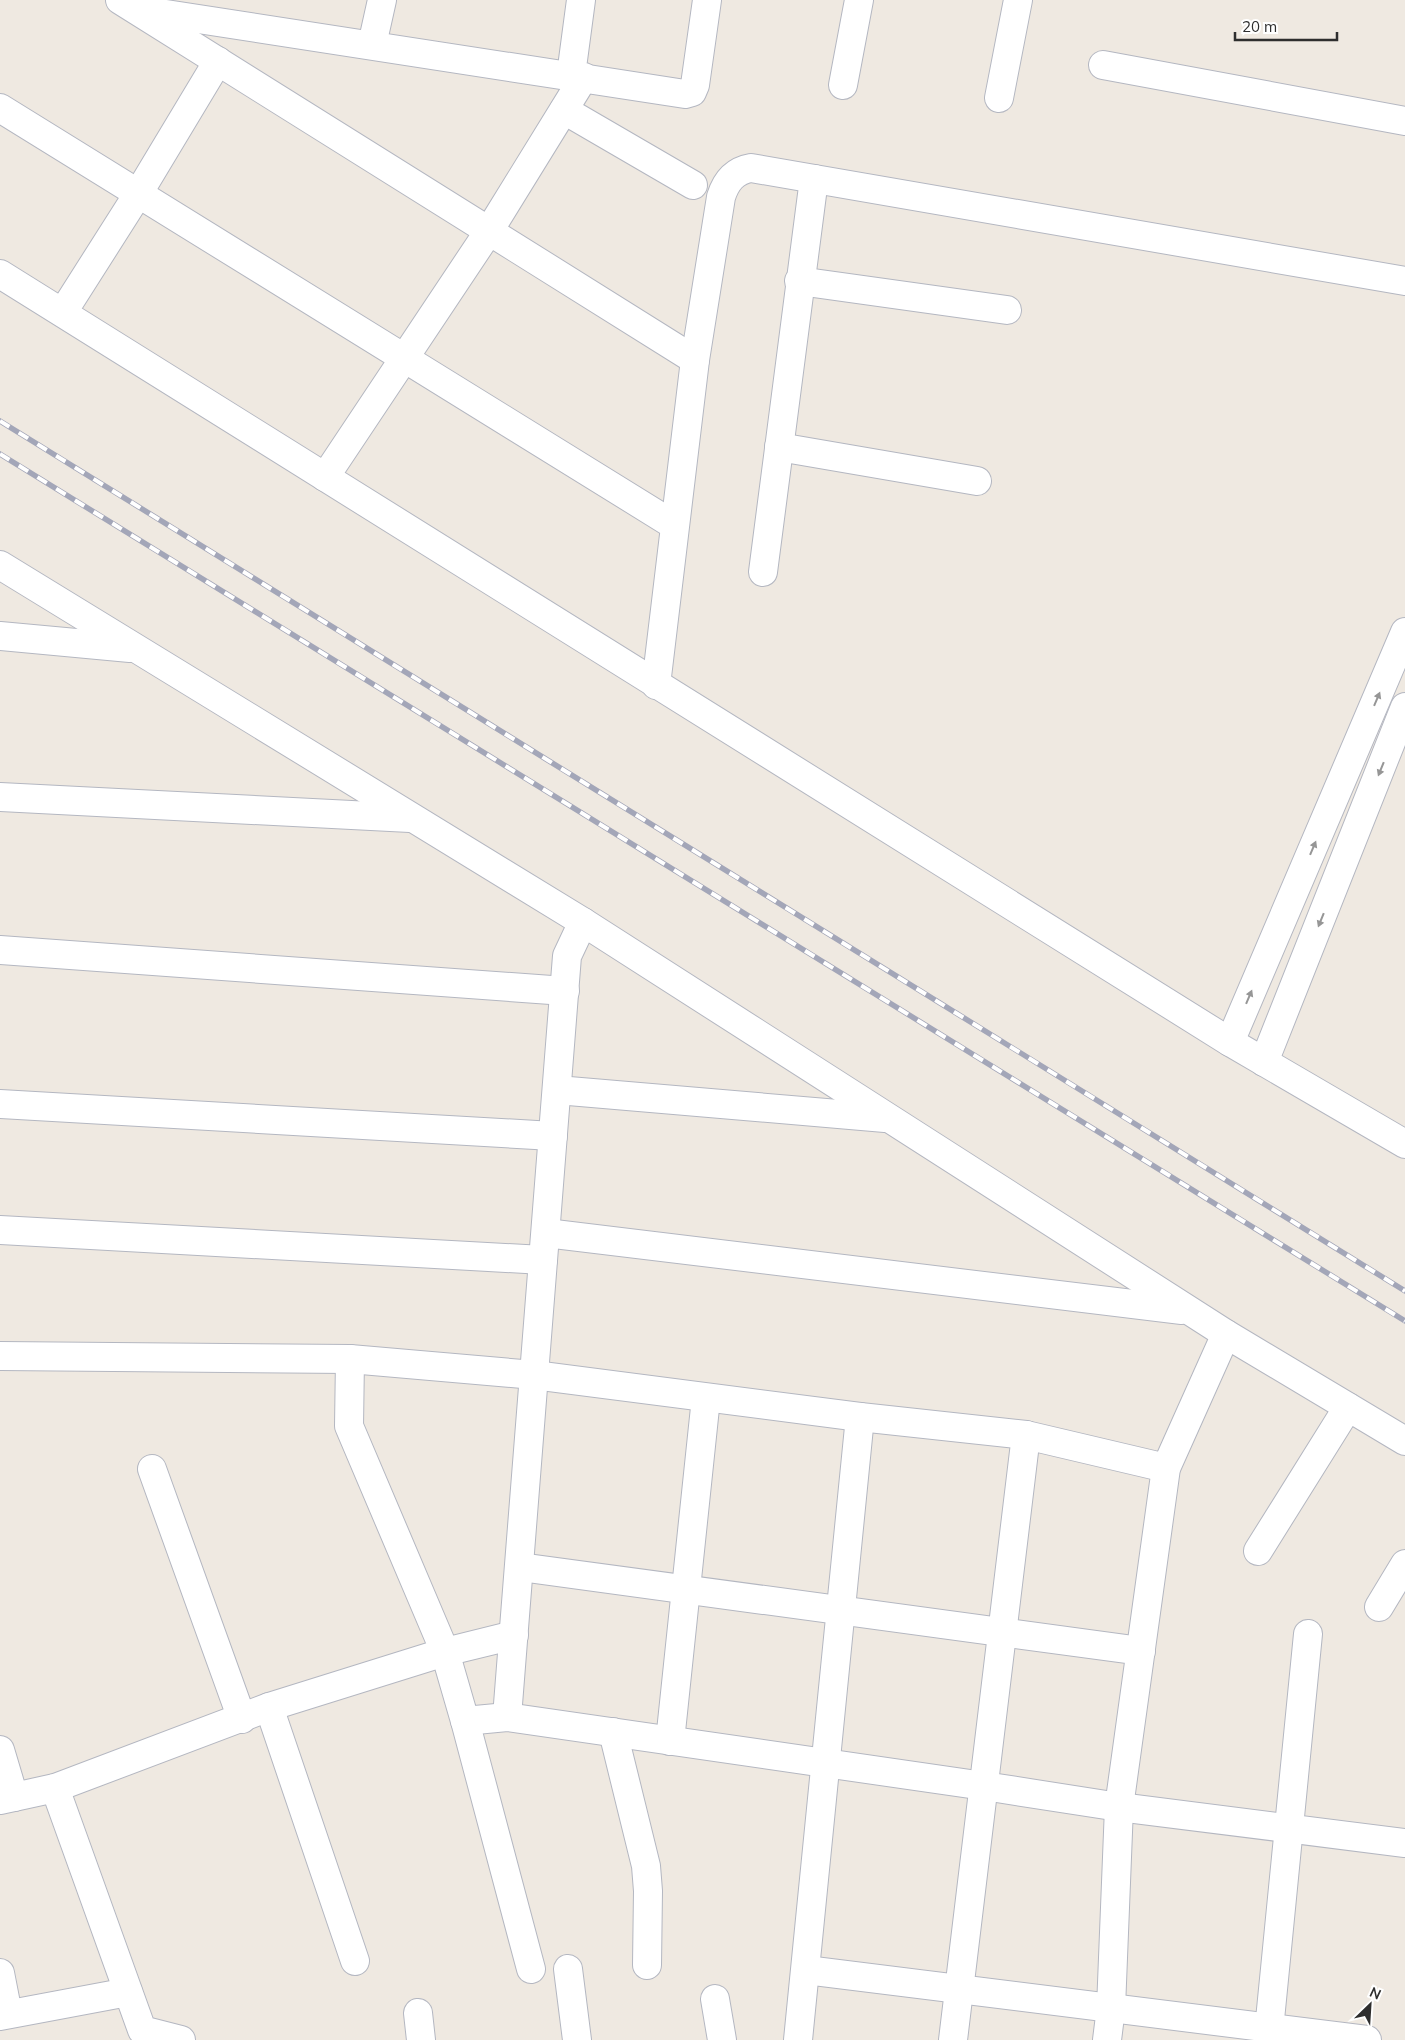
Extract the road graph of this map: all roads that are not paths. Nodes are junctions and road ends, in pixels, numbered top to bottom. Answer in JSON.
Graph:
{"nodes":[{"id":1,"x":382,"y":0,"type":"edge"},
{"id":2,"x":581,"y":0,"type":"edge"},
{"id":3,"x":708,"y":0,"type":"edge"},
{"id":4,"x":859,"y":0,"type":"edge"},
{"id":5,"x":1018,"y":0,"type":"edge"},
{"id":6,"x":127,"y":4,"type":"edge"},
{"id":7,"x":372,"y":45,"type":"junction"},
{"id":8,"x":218,"y":61,"type":"junction"},
{"id":9,"x":1103,"y":65,"type":"dead end"},
{"id":10,"x":578,"y":76,"type":"junction"},
{"id":11,"x":843,"y":85,"type":"dead end"},
{"id":12,"x":999,"y":98,"type":"dead end"},
{"id":13,"x":0,"y":108,"type":"edge"},
{"id":14,"x":564,"y":110,"type":"junction"},
{"id":15,"x":1405,"y":121,"type":"edge"},
{"id":16,"x":814,"y":180,"type":"junction"},
{"id":17,"x":693,"y":186,"type":"dead end"},
{"id":18,"x":138,"y":194,"type":"junction"},
{"id":19,"x":489,"y":231,"type":"junction"},
{"id":20,"x":2,"y":279,"type":"edge"},
{"id":21,"x":800,"y":281,"type":"junction"},
{"id":22,"x":1405,"y":281,"type":"edge"},
{"id":23,"x":1007,"y":310,"type":"dead end"},
{"id":24,"x":62,"y":312,"type":"junction"},
{"id":25,"x":405,"y":358,"type":"junction"},
{"id":26,"x":695,"y":360,"type":"junction"},
{"id":27,"x":779,"y":447,"type":"junction"},
{"id":28,"x":325,"y":477,"type":"junction"},
{"id":29,"x":977,"y":481,"type":"dead end"},
{"id":30,"x":674,"y":525,"type":"junction"},
{"id":31,"x":0,"y":565,"type":"edge"},
{"id":32,"x":763,"y":572,"type":"dead end"},
{"id":33,"x":1405,"y":632,"type":"edge"},
{"id":34,"x":0,"y":636,"type":"edge"},
{"id":35,"x":136,"y":648,"type":"junction"},
{"id":36,"x":656,"y":685,"type":"junction"},
{"id":37,"x":1405,"y":708,"type":"edge"},
{"id":38,"x":0,"y":797,"type":"edge"},
{"id":39,"x":414,"y":818,"type":"junction"},
{"id":40,"x":583,"y":922,"type":"junction"},
{"id":41,"x":0,"y":950,"type":"edge"},
{"id":42,"x":565,"y":991,"type":"junction"},
{"id":43,"x":1230,"y":1042,"type":"junction"},
{"id":44,"x":1264,"y":1062,"type":"junction"},
{"id":45,"x":557,"y":1090,"type":"junction"},
{"id":46,"x":0,"y":1104,"type":"edge"},
{"id":47,"x":887,"y":1118,"type":"junction"},
{"id":48,"x":554,"y":1136,"type":"junction"},
{"id":49,"x":1405,"y":1144,"type":"edge"},
{"id":50,"x":0,"y":1230,"type":"edge"},
{"id":51,"x":546,"y":1233,"type":"junction"},
{"id":52,"x":543,"y":1260,"type":"junction"},
{"id":53,"x":1189,"y":1311,"type":"junction"},
{"id":54,"x":1226,"y":1334,"type":"junction"},
{"id":55,"x":0,"y":1356,"type":"edge"},
{"id":56,"x":350,"y":1359,"type":"junction"},
{"id":57,"x":534,"y":1375,"type":"junction"},
{"id":58,"x":706,"y":1398,"type":"junction"},
{"id":59,"x":1348,"y":1407,"type":"junction"},
{"id":60,"x":860,"y":1417,"type":"junction"},
{"id":61,"x":1026,"y":1435,"type":"junction"},
{"id":62,"x":1405,"y":1441,"type":"edge"},
{"id":63,"x":1166,"y":1468,"type":"junction"},
{"id":64,"x":152,"y":1470,"type":"dead end"},
{"id":65,"x":1258,"y":1551,"type":"dead end"},
{"id":66,"x":1405,"y":1564,"type":"edge"},
{"id":67,"x":520,"y":1567,"type":"junction"},
{"id":68,"x":686,"y":1590,"type":"junction"},
{"id":69,"x":1379,"y":1607,"type":"dead end"},
{"id":70,"x":841,"y":1610,"type":"junction"},
{"id":71,"x":1002,"y":1632,"type":"junction"},
{"id":72,"x":1308,"y":1634,"type":"dead end"},
{"id":73,"x":514,"y":1635,"type":"junction"},
{"id":74,"x":1141,"y":1651,"type":"junction"},
{"id":75,"x":445,"y":1652,"type":"junction"},
{"id":76,"x":269,"y":1707,"type":"junction"},
{"id":77,"x":507,"y":1717,"type":"junction"},
{"id":78,"x":242,"y":1719,"type":"junction"},
{"id":79,"x":465,"y":1721,"type":"junction"},
{"id":80,"x":613,"y":1732,"type":"junction"},
{"id":81,"x":670,"y":1741,"type":"junction"},
{"id":82,"x":0,"y":1750,"type":"edge"},
{"id":83,"x":826,"y":1763,"type":"junction"},
{"id":84,"x":984,"y":1786,"type":"junction"},
{"id":85,"x":55,"y":1788,"type":"junction"},
{"id":86,"x":7,"y":1798,"type":"edge"},
{"id":87,"x":1119,"y":1807,"type":"junction"},
{"id":88,"x":1289,"y":1828,"type":"junction"},
{"id":89,"x":1405,"y":1842,"type":"edge"},
{"id":90,"x":355,"y":1961,"type":"dead end"},
{"id":91,"x":647,"y":1965,"type":"dead end"},
{"id":92,"x":531,"y":1969,"type":"dead end"},
{"id":93,"x":568,"y":1969,"type":"dead end"},
{"id":94,"x":806,"y":1970,"type":"junction"},
{"id":95,"x":0,"y":1973,"type":"edge"},
{"id":96,"x":959,"y":1989,"type":"junction"},
{"id":97,"x":128,"y":1992,"type":"junction"},
{"id":98,"x":715,"y":1999,"type":"dead end"},
{"id":99,"x":1111,"y":2008,"type":"junction"},
{"id":100,"x":418,"y":2013,"type":"dead end"},
{"id":101,"x":4,"y":2015,"type":"edge"},
{"id":102,"x":1268,"y":2034,"type":"edge"},
{"id":103,"x":181,"y":2040,"type":"edge"},
{"id":104,"x":421,"y":2040,"type":"edge"},
{"id":105,"x":577,"y":2040,"type":"edge"},
{"id":106,"x":722,"y":2040,"type":"edge"},
{"id":107,"x":798,"y":2040,"type":"edge"},
{"id":108,"x":954,"y":2040,"type":"edge"},
{"id":109,"x":1107,"y":2040,"type":"edge"},
{"id":110,"x":1367,"y":2040,"type":"edge"}],
"edges":[{"from":1,"to":7,"type":"street"},
{"from":2,"to":10,"type":"street"},
{"from":3,"to":10,"type":"street"},
{"from":4,"to":11,"type":"street"},
{"from":5,"to":12,"type":"street"},
{"from":6,"to":7,"type":"street"},
{"from":6,"to":8,"type":"street"},
{"from":7,"to":10,"type":"street"},
{"from":8,"to":18,"type":"street"},
{"from":8,"to":19,"type":"street"},
{"from":9,"to":15,"type":"street"},
{"from":10,"to":14,"type":"street"},
{"from":13,"to":18,"type":"street"},
{"from":14,"to":17,"type":"street"},
{"from":14,"to":19,"type":"street"},
{"from":16,"to":21,"type":"street"},
{"from":16,"to":22,"type":"street"},
{"from":16,"to":26,"type":"street"},
{"from":18,"to":24,"type":"street"},
{"from":18,"to":25,"type":"street"},
{"from":19,"to":25,"type":"street"},
{"from":19,"to":26,"type":"street"},
{"from":20,"to":24,"type":"street"},
{"from":21,"to":23,"type":"street"},
{"from":21,"to":27,"type":"street"},
{"from":24,"to":28,"type":"street"},
{"from":25,"to":28,"type":"street"},
{"from":25,"to":30,"type":"street"},
{"from":26,"to":30,"type":"street"},
{"from":27,"to":29,"type":"street"},
{"from":27,"to":32,"type":"street"},
{"from":28,"to":36,"type":"street"},
{"from":30,"to":36,"type":"street"},
{"from":31,"to":35,"type":"street"},
{"from":43,"to":33,"type":"street","one_way":true},
{"from":34,"to":35,"type":"street"},
{"from":35,"to":39,"type":"street"},
{"from":36,"to":43,"type":"street"},
{"from":37,"to":44,"type":"street","one_way":true},
{"from":38,"to":39,"type":"street"},
{"from":39,"to":40,"type":"street"},
{"from":40,"to":42,"type":"street"},
{"from":40,"to":47,"type":"street"},
{"from":41,"to":42,"type":"street"},
{"from":42,"to":45,"type":"street"},
{"from":43,"to":44,"type":"street"},
{"from":44,"to":49,"type":"street"},
{"from":45,"to":47,"type":"street"},
{"from":45,"to":48,"type":"street"},
{"from":46,"to":48,"type":"street"},
{"from":47,"to":53,"type":"street"},
{"from":48,"to":51,"type":"street"},
{"from":50,"to":52,"type":"street"},
{"from":51,"to":52,"type":"street"},
{"from":51,"to":53,"type":"street"},
{"from":52,"to":57,"type":"street"},
{"from":53,"to":54,"type":"street"},
{"from":54,"to":59,"type":"street"},
{"from":54,"to":63,"type":"street"},
{"from":55,"to":56,"type":"street"},
{"from":56,"to":57,"type":"street"},
{"from":56,"to":75,"type":"street"},
{"from":57,"to":58,"type":"street"},
{"from":57,"to":67,"type":"street"},
{"from":58,"to":60,"type":"street"},
{"from":58,"to":68,"type":"street"},
{"from":59,"to":62,"type":"street"},
{"from":59,"to":65,"type":"street"},
{"from":60,"to":61,"type":"street"},
{"from":60,"to":70,"type":"street"},
{"from":61,"to":63,"type":"street"},
{"from":61,"to":71,"type":"street"},
{"from":63,"to":74,"type":"street"},
{"from":64,"to":78,"type":"street"},
{"from":66,"to":69,"type":"street"},
{"from":67,"to":68,"type":"street"},
{"from":67,"to":73,"type":"street"},
{"from":68,"to":70,"type":"street"},
{"from":68,"to":81,"type":"street"},
{"from":70,"to":71,"type":"street"},
{"from":70,"to":83,"type":"street"},
{"from":71,"to":74,"type":"street"},
{"from":71,"to":84,"type":"street"},
{"from":72,"to":88,"type":"street"},
{"from":73,"to":75,"type":"street"},
{"from":73,"to":77,"type":"street"},
{"from":74,"to":87,"type":"street"},
{"from":75,"to":76,"type":"street"},
{"from":75,"to":79,"type":"street"},
{"from":76,"to":78,"type":"street"},
{"from":76,"to":90,"type":"street"},
{"from":77,"to":79,"type":"street"},
{"from":77,"to":80,"type":"street"},
{"from":78,"to":85,"type":"street"},
{"from":79,"to":92,"type":"street"},
{"from":80,"to":81,"type":"street"},
{"from":80,"to":91,"type":"street"},
{"from":81,"to":83,"type":"street"},
{"from":82,"to":86,"type":"street"},
{"from":83,"to":84,"type":"street"},
{"from":83,"to":94,"type":"street"},
{"from":84,"to":87,"type":"street"},
{"from":84,"to":96,"type":"street"},
{"from":85,"to":86,"type":"street"},
{"from":85,"to":97,"type":"street"},
{"from":87,"to":88,"type":"street"},
{"from":87,"to":99,"type":"street"},
{"from":88,"to":89,"type":"street"},
{"from":88,"to":102,"type":"street"},
{"from":93,"to":105,"type":"street"},
{"from":94,"to":96,"type":"street"},
{"from":94,"to":107,"type":"street"},
{"from":95,"to":101,"type":"street"},
{"from":96,"to":99,"type":"street"},
{"from":96,"to":108,"type":"street"},
{"from":97,"to":101,"type":"street"},
{"from":97,"to":103,"type":"street"},
{"from":98,"to":106,"type":"street"},
{"from":99,"to":102,"type":"street"},
{"from":99,"to":109,"type":"street"},
{"from":100,"to":104,"type":"street"},
{"from":102,"to":110,"type":"street"}]}
